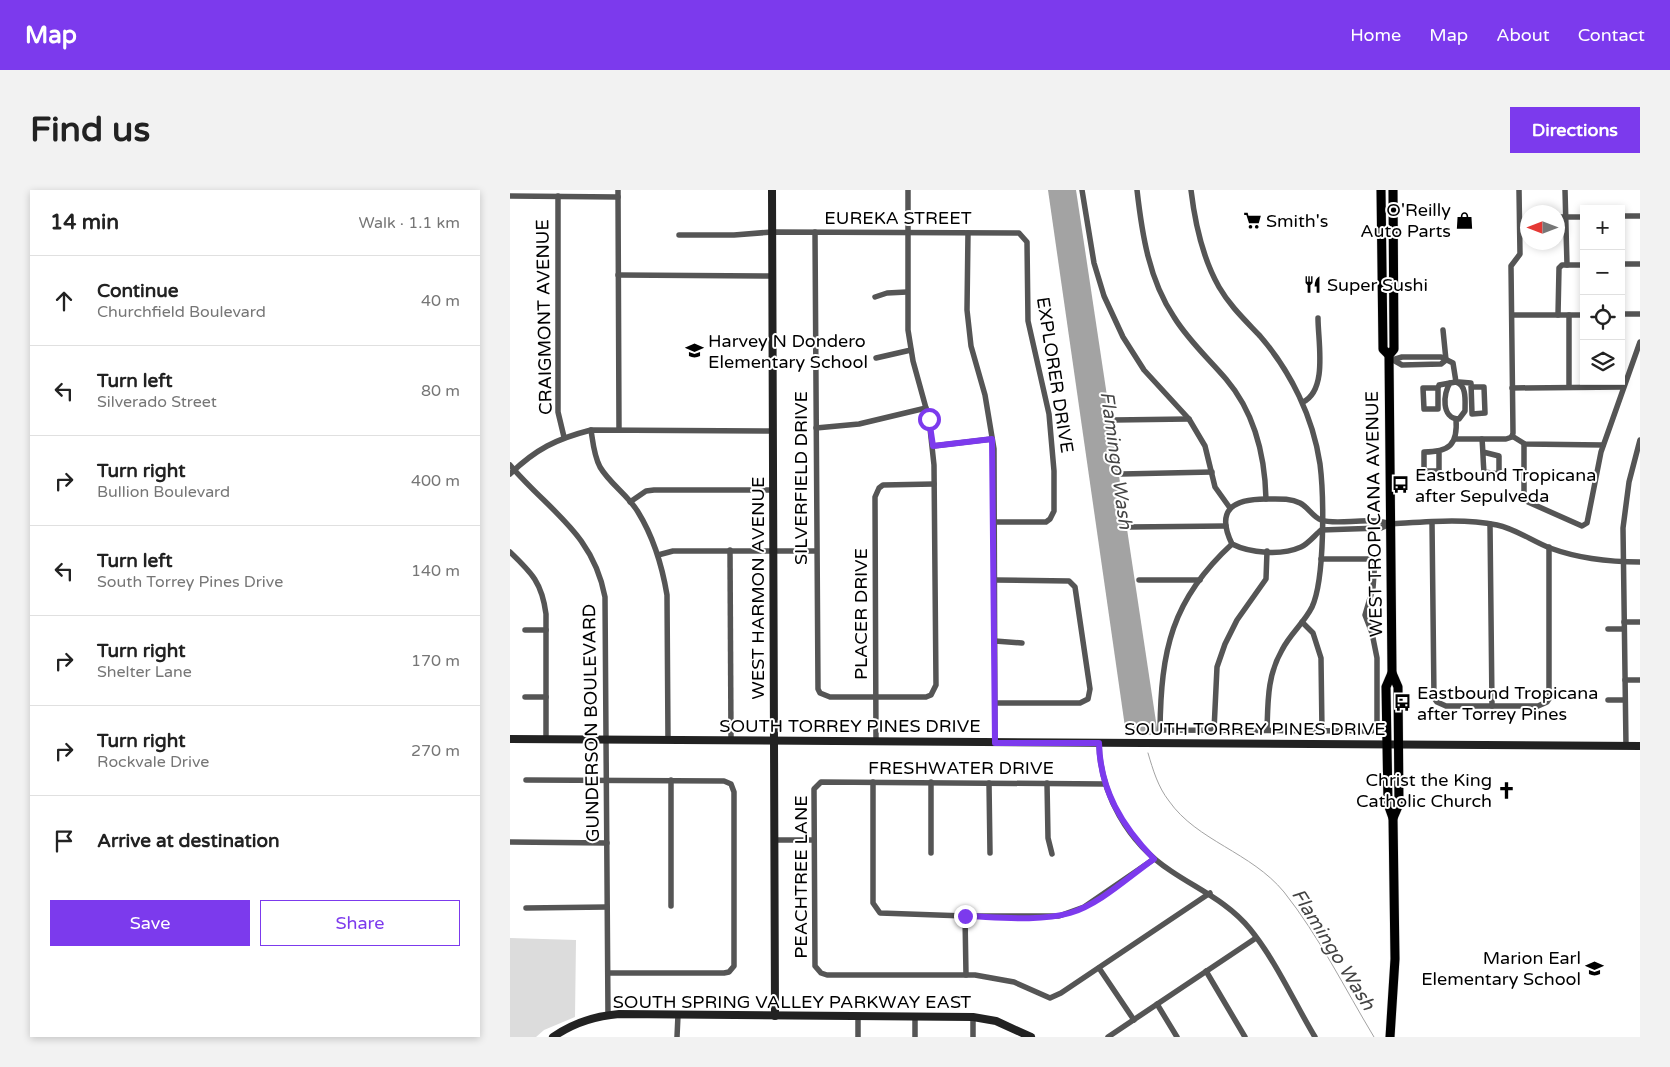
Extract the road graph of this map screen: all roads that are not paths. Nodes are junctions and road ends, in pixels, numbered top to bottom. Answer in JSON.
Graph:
{"nodes":[{"id":1,"x":772,"y":190,"type":"edge"},
{"id":2,"x":908,"y":190,"type":"edge"},
{"id":3,"x":1082,"y":190,"type":"edge"},
{"id":4,"x":1137,"y":190,"type":"edge"},
{"id":5,"x":1191,"y":190,"type":"edge"},
{"id":6,"x":1381,"y":190,"type":"edge"},
{"id":7,"x":1393,"y":190,"type":"edge"},
{"id":8,"x":1519,"y":190,"type":"edge"},
{"id":9,"x":1565,"y":190,"type":"edge"},
{"id":10,"x":618,"y":193,"type":"edge"},
{"id":11,"x":510,"y":196,"type":"edge"},
{"id":12,"x":558,"y":196,"type":"junction"},
{"id":13,"x":1580,"y":216,"type":"edge"},
{"id":14,"x":1625,"y":216,"type":"edge"},
{"id":15,"x":1640,"y":216,"type":"edge"},
{"id":16,"x":1519,"y":217,"type":"joint"},
{"id":17,"x":1566,"y":217,"type":"junction"},
{"id":18,"x":772,"y":232,"type":"junction"},
{"id":19,"x":815,"y":232,"type":"junction"},
{"id":20,"x":908,"y":233,"type":"junction"},
{"id":21,"x":968,"y":233,"type":"junction"},
{"id":22,"x":679,"y":235,"type":"dead end"},
{"id":23,"x":1023,"y":236,"type":"joint"},
{"id":24,"x":1625,"y":264,"type":"edge"},
{"id":25,"x":1640,"y":264,"type":"edge"},
{"id":26,"x":1567,"y":265,"type":"junction"},
{"id":27,"x":1580,"y":265,"type":"edge"},
{"id":28,"x":618,"y":275,"type":"junction"},
{"id":29,"x":772,"y":276,"type":"junction"},
{"id":30,"x":1382,"y":276,"type":"junction"},
{"id":31,"x":907,"y":292,"type":"junction"},
{"id":32,"x":875,"y":297,"type":"dead end"},
{"id":33,"x":1625,"y":314,"type":"edge"},
{"id":34,"x":1640,"y":314,"type":"edge"},
{"id":35,"x":1512,"y":315,"type":"junction"},
{"id":36,"x":1558,"y":315,"type":"junction"},
{"id":37,"x":1569,"y":315,"type":"junction"},
{"id":38,"x":1580,"y":315,"type":"edge"},
{"id":39,"x":1318,"y":318,"type":"dead end"},
{"id":40,"x":1394,"y":324,"type":"junction"},
{"id":41,"x":1443,"y":330,"type":"dead end"},
{"id":42,"x":1640,"y":342,"type":"edge"},
{"id":43,"x":911,"y":350,"type":"junction"},
{"id":44,"x":876,"y":358,"type":"dead end"},
{"id":45,"x":1391,"y":359,"type":"junction"},
{"id":46,"x":1446,"y":360,"type":"junction"},
{"id":47,"x":1455,"y":382,"type":"junction"},
{"id":48,"x":1569,"y":387,"type":"junction"},
{"id":49,"x":1622,"y":387,"type":"junction"},
{"id":50,"x":1438,"y":388,"type":"junction"},
{"id":51,"x":1471,"y":388,"type":"junction"},
{"id":52,"x":1512,"y":388,"type":"junction"},
{"id":53,"x":1303,"y":402,"type":"junction"},
{"id":54,"x":926,"y":408,"type":"junction"},
{"id":55,"x":1188,"y":418,"type":"junction"},
{"id":56,"x":1456,"y":419,"type":"junction"},
{"id":57,"x":1114,"y":420,"type":"dead end"},
{"id":58,"x":816,"y":428,"type":"junction"},
{"id":59,"x":619,"y":429,"type":"junction"},
{"id":60,"x":591,"y":430,"type":"junction"},
{"id":61,"x":772,"y":430,"type":"junction"},
{"id":62,"x":1512,"y":436,"type":"junction"},
{"id":63,"x":564,"y":437,"type":"junction"},
{"id":64,"x":992,"y":439,"type":"junction"},
{"id":65,"x":1456,"y":439,"type":"junction"},
{"id":66,"x":1482,"y":439,"type":"junction"},
{"id":67,"x":1640,"y":440,"type":"edge"},
{"id":68,"x":1524,"y":444,"type":"junction"},
{"id":69,"x":1603,"y":445,"type":"junction"},
{"id":70,"x":933,"y":446,"type":"junction"},
{"id":71,"x":1439,"y":452,"type":"dead end"},
{"id":72,"x":1483,"y":452,"type":"dead end"},
{"id":73,"x":511,"y":470,"type":"edge"},
{"id":74,"x":1212,"y":472,"type":"junction"},
{"id":75,"x":1122,"y":474,"type":"dead end"},
{"id":76,"x":934,"y":484,"type":"junction"},
{"id":77,"x":773,"y":490,"type":"junction"},
{"id":78,"x":1266,"y":499,"type":"junction"},
{"id":79,"x":630,"y":502,"type":"junction"},
{"id":80,"x":1230,"y":508,"type":"junction"},
{"id":81,"x":995,"y":522,"type":"junction"},
{"id":82,"x":1432,"y":522,"type":"junction"},
{"id":83,"x":1390,"y":524,"type":"junction"},
{"id":84,"x":1490,"y":524,"type":"junction"},
{"id":85,"x":1321,"y":525,"type":"junction"},
{"id":86,"x":1226,"y":526,"type":"junction"},
{"id":87,"x":1129,"y":527,"type":"dead end"},
{"id":88,"x":1232,"y":544,"type":"junction"},
{"id":89,"x":1548,"y":547,"type":"junction"},
{"id":90,"x":730,"y":550,"type":"junction"},
{"id":91,"x":773,"y":551,"type":"junction"},
{"id":92,"x":816,"y":551,"type":"junction"},
{"id":93,"x":1267,"y":551,"type":"junction"},
{"id":94,"x":510,"y":552,"type":"edge"},
{"id":95,"x":658,"y":555,"type":"junction"},
{"id":96,"x":1321,"y":559,"type":"junction"},
{"id":97,"x":1623,"y":562,"type":"junction"},
{"id":98,"x":1640,"y":562,"type":"edge"},
{"id":99,"x":995,"y":580,"type":"junction"},
{"id":100,"x":1139,"y":580,"type":"dead end"},
{"id":101,"x":1200,"y":580,"type":"junction"},
{"id":102,"x":1302,"y":622,"type":"junction"},
{"id":103,"x":1624,"y":622,"type":"junction"},
{"id":104,"x":1640,"y":622,"type":"edge"},
{"id":105,"x":1608,"y":629,"type":"dead end"},
{"id":106,"x":1624,"y":629,"type":"junction"},
{"id":107,"x":525,"y":630,"type":"dead end"},
{"id":108,"x":546,"y":630,"type":"junction"},
{"id":109,"x":995,"y":642,"type":"junction"},
{"id":110,"x":1022,"y":643,"type":"dead end"},
{"id":111,"x":1392,"y":673,"type":"junction"},
{"id":112,"x":1625,"y":680,"type":"junction"},
{"id":113,"x":1640,"y":680,"type":"edge"},
{"id":114,"x":546,"y":696,"type":"junction"},
{"id":115,"x":525,"y":697,"type":"dead end"},
{"id":116,"x":876,"y":697,"type":"junction"},
{"id":117,"x":1608,"y":700,"type":"dead end"},
{"id":118,"x":1625,"y":700,"type":"junction"},
{"id":119,"x":995,"y":703,"type":"junction"},
{"id":120,"x":1492,"y":706,"type":"junction"},
{"id":121,"x":1214,"y":730,"type":"junction"},
{"id":122,"x":1267,"y":730,"type":"junction"},
{"id":123,"x":1322,"y":731,"type":"junction"},
{"id":124,"x":510,"y":739,"type":"edge"},
{"id":125,"x":546,"y":739,"type":"junction"},
{"id":126,"x":606,"y":740,"type":"junction"},
{"id":127,"x":668,"y":740,"type":"junction"},
{"id":128,"x":731,"y":740,"type":"junction"},
{"id":129,"x":774,"y":740,"type":"junction"},
{"id":130,"x":876,"y":742,"type":"junction"},
{"id":131,"x":995,"y":743,"type":"junction"},
{"id":132,"x":1099,"y":743,"type":"junction"},
{"id":133,"x":1387,"y":745,"type":"junction"},
{"id":134,"x":1399,"y":745,"type":"junction"},
{"id":135,"x":1626,"y":746,"type":"junction"},
{"id":136,"x":1640,"y":746,"type":"edge"},
{"id":137,"x":607,"y":779,"type":"junction"},
{"id":138,"x":526,"y":780,"type":"dead end"},
{"id":139,"x":671,"y":780,"type":"junction"},
{"id":140,"x":873,"y":782,"type":"junction"},
{"id":141,"x":931,"y":782,"type":"junction"},
{"id":142,"x":989,"y":783,"type":"junction"},
{"id":143,"x":1047,"y":783,"type":"junction"},
{"id":144,"x":817,"y":784,"type":"joint"},
{"id":145,"x":1105,"y":784,"type":"junction"},
{"id":146,"x":1393,"y":818,"type":"junction"},
{"id":147,"x":775,"y":840,"type":"junction"},
{"id":148,"x":814,"y":840,"type":"junction"},
{"id":149,"x":510,"y":842,"type":"edge"},
{"id":150,"x":607,"y":842,"type":"junction"},
{"id":151,"x":931,"y":853,"type":"dead end"},
{"id":152,"x":990,"y":854,"type":"dead end"},
{"id":153,"x":1052,"y":854,"type":"dead end"},
{"id":154,"x":1154,"y":859,"type":"junction"},
{"id":155,"x":1210,"y":893,"type":"junction"},
{"id":156,"x":671,"y":906,"type":"dead end"},
{"id":157,"x":608,"y":907,"type":"junction"},
{"id":158,"x":526,"y":908,"type":"dead end"},
{"id":159,"x":965,"y":916,"type":"junction"},
{"id":160,"x":1256,"y":938,"type":"junction"},
{"id":161,"x":1099,"y":968,"type":"junction"},
{"id":162,"x":1206,"y":971,"type":"junction"},
{"id":163,"x":608,"y":973,"type":"junction"},
{"id":164,"x":966,"y":975,"type":"junction"},
{"id":165,"x":1157,"y":1004,"type":"junction"},
{"id":166,"x":608,"y":1015,"type":"junction"},
{"id":167,"x":678,"y":1015,"type":"junction"},
{"id":168,"x":775,"y":1016,"type":"junction"},
{"id":169,"x":858,"y":1016,"type":"junction"},
{"id":170,"x":915,"y":1016,"type":"junction"},
{"id":171,"x":973,"y":1017,"type":"junction"},
{"id":172,"x":1134,"y":1020,"type":"junction"},
{"id":173,"x":553,"y":1037,"type":"edge"},
{"id":174,"x":678,"y":1037,"type":"edge"},
{"id":175,"x":858,"y":1037,"type":"edge"},
{"id":176,"x":915,"y":1037,"type":"edge"},
{"id":177,"x":973,"y":1037,"type":"edge"},
{"id":178,"x":1031,"y":1037,"type":"edge"},
{"id":179,"x":1108,"y":1037,"type":"edge"},
{"id":180,"x":1177,"y":1037,"type":"edge"},
{"id":181,"x":1245,"y":1037,"type":"edge"},
{"id":182,"x":1315,"y":1037,"type":"edge"},
{"id":183,"x":1390,"y":1037,"type":"edge"}],
"edges":[{"from":1,"to":18,"type":"main road","name":"WEST HARMON AVENUE"},
{"from":2,"to":20,"type":"street"},
{"from":3,"to":55,"type":"street"},
{"from":4,"to":78,"type":"street"},
{"from":5,"to":53,"type":"street"},
{"from":6,"to":30,"type":"main road","name":"WEST TROPICANA AVENUE"},
{"from":7,"to":40,"type":"main road","name":"WEST TROPICANA AVENUE"},
{"from":8,"to":16,"type":"street"},
{"from":9,"to":17,"type":"street"},
{"from":10,"to":12,"type":"street"},
{"from":10,"to":28,"type":"street"},
{"from":11,"to":12,"type":"street"},
{"from":12,"to":63,"type":"street","name":"CRAIGMONT AVENUE"},
{"from":13,"to":17,"type":"street"},
{"from":14,"to":15,"type":"street"},
{"from":16,"to":35,"type":"street"},
{"from":17,"to":26,"type":"street"},
{"from":18,"to":19,"type":"street","name":"EUREKA STREET"},
{"from":18,"to":22,"type":"street","name":"EUREKA STREET"},
{"from":18,"to":29,"type":"main road","name":"WEST HARMON AVENUE"},
{"from":19,"to":20,"type":"street","name":"EUREKA STREET"},
{"from":19,"to":58,"type":"street","name":"SILVERFIELD DRIVE"},
{"from":20,"to":21,"type":"street","name":"EUREKA STREET"},
{"from":20,"to":31,"type":"street"},
{"from":21,"to":23,"type":"street","name":"EUREKA STREET"},
{"from":21,"to":64,"type":"street"},
{"from":23,"to":81,"type":"street","name":"EXPLORER DRIVE"},
{"from":24,"to":25,"type":"street"},
{"from":26,"to":27,"type":"street"},
{"from":26,"to":36,"type":"street"},
{"from":28,"to":29,"type":"street"},
{"from":28,"to":59,"type":"street"},
{"from":29,"to":61,"type":"main road","name":"WEST HARMON AVENUE"},
{"from":30,"to":40,"type":"main road"},
{"from":30,"to":45,"type":"main road","name":"WEST TROPICANA AVENUE"},
{"from":31,"to":32,"type":"street"},
{"from":31,"to":43,"type":"street"},
{"from":33,"to":34,"type":"street"},
{"from":35,"to":36,"type":"street"},
{"from":35,"to":52,"type":"street"},
{"from":36,"to":37,"type":"street"},
{"from":37,"to":38,"type":"street"},
{"from":37,"to":48,"type":"street"},
{"from":39,"to":53,"type":"street"},
{"from":40,"to":45,"type":"main road","name":"WEST TROPICANA AVENUE"},
{"from":41,"to":46,"type":"street"},
{"from":42,"to":49,"type":"street"},
{"from":43,"to":44,"type":"street"},
{"from":43,"to":54,"type":"street"},
{"from":45,"to":46,"type":"street"},
{"from":45,"to":83,"type":"main road","name":"WEST TROPICANA AVENUE"},
{"from":46,"to":47,"type":"street"},
{"from":47,"to":50,"type":"street"},
{"from":47,"to":51,"type":"street"},
{"from":47,"to":56,"type":"street"},
{"from":47,"to":56,"type":"street"},
{"from":48,"to":49,"type":"street"},
{"from":48,"to":52,"type":"street"},
{"from":49,"to":69,"type":"street"},
{"from":50,"to":50,"type":"street"},
{"from":51,"to":51,"type":"street"},
{"from":52,"to":62,"type":"street"},
{"from":53,"to":85,"type":"street"},
{"from":54,"to":58,"type":"street"},
{"from":54,"to":70,"type":"street"},
{"from":55,"to":57,"type":"street"},
{"from":55,"to":74,"type":"street"},
{"from":56,"to":65,"type":"street"},
{"from":58,"to":92,"type":"street","name":"SILVERFIELD DRIVE"},
{"from":59,"to":60,"type":"street"},
{"from":59,"to":61,"type":"street"},
{"from":60,"to":63,"type":"street"},
{"from":60,"to":79,"type":"street"},
{"from":61,"to":77,"type":"main road","name":"WEST HARMON AVENUE"},
{"from":62,"to":66,"type":"street"},
{"from":62,"to":68,"type":"street"},
{"from":63,"to":73,"type":"street"},
{"from":64,"to":70,"type":"street"},
{"from":64,"to":81,"type":"street"},
{"from":65,"to":66,"type":"street"},
{"from":65,"to":71,"type":"street"},
{"from":66,"to":72,"type":"street"},
{"from":67,"to":97,"type":"street"},
{"from":68,"to":69,"type":"street"},
{"from":68,"to":69,"type":"street"},
{"from":70,"to":76,"type":"street"},
{"from":73,"to":126,"type":"street","name":"GUNDERSON BOULEVARD"},
{"from":74,"to":75,"type":"street"},
{"from":74,"to":80,"type":"street"},
{"from":76,"to":116,"type":"street","name":"PLACER DRIVE"},
{"from":76,"to":116,"type":"street"},
{"from":77,"to":79,"type":"street"},
{"from":77,"to":91,"type":"main road","name":"WEST HARMON AVENUE"},
{"from":78,"to":80,"type":"street"},
{"from":78,"to":85,"type":"street"},
{"from":79,"to":95,"type":"street"},
{"from":80,"to":86,"type":"street"},
{"from":81,"to":99,"type":"street"},
{"from":82,"to":83,"type":"street"},
{"from":82,"to":84,"type":"street"},
{"from":82,"to":120,"type":"street"},
{"from":83,"to":85,"type":"street"},
{"from":83,"to":85,"type":"street"},
{"from":83,"to":111,"type":"main road","name":"WEST TROPICANA AVENUE"},
{"from":84,"to":89,"type":"street"},
{"from":84,"to":120,"type":"street"},
{"from":85,"to":93,"type":"street"},
{"from":85,"to":96,"type":"street"},
{"from":86,"to":87,"type":"street"},
{"from":86,"to":88,"type":"street"},
{"from":88,"to":93,"type":"street"},
{"from":88,"to":101,"type":"street"},
{"from":89,"to":97,"type":"street"},
{"from":89,"to":120,"type":"street"},
{"from":90,"to":91,"type":"street"},
{"from":90,"to":95,"type":"street"},
{"from":90,"to":128,"type":"street"},
{"from":91,"to":92,"type":"street"},
{"from":91,"to":129,"type":"main road","name":"WEST HARMON AVENUE"},
{"from":92,"to":116,"type":"street","name":"SILVERFIELD DRIVE"},
{"from":93,"to":121,"type":"street"},
{"from":94,"to":108,"type":"street"},
{"from":95,"to":127,"type":"street"},
{"from":96,"to":102,"type":"street"},
{"from":96,"to":123,"type":"street"},
{"from":97,"to":98,"type":"street"},
{"from":97,"to":103,"type":"street"},
{"from":99,"to":109,"type":"street"},
{"from":99,"to":119,"type":"street"},
{"from":100,"to":101,"type":"street"},
{"from":101,"to":121,"type":"street"},
{"from":102,"to":122,"type":"street"},
{"from":102,"to":123,"type":"street"},
{"from":103,"to":104,"type":"street"},
{"from":103,"to":106,"type":"street"},
{"from":105,"to":106,"type":"street"},
{"from":106,"to":112,"type":"street"},
{"from":107,"to":108,"type":"street"},
{"from":108,"to":114,"type":"street"},
{"from":109,"to":110,"type":"street"},
{"from":109,"to":119,"type":"street"},
{"from":111,"to":133,"type":"main road","name":"WEST TROPICANA AVENUE"},
{"from":111,"to":134,"type":"main road","name":"WEST TROPICANA AVENUE"},
{"from":112,"to":113,"type":"street"},
{"from":112,"to":118,"type":"street"},
{"from":114,"to":115,"type":"street"},
{"from":114,"to":125,"type":"street"},
{"from":116,"to":130,"type":"street","name":"PLACER DRIVE"},
{"from":117,"to":118,"type":"street"},
{"from":118,"to":135,"type":"street"},
{"from":119,"to":131,"type":"street"},
{"from":121,"to":122,"type":"street"},
{"from":122,"to":123,"type":"street"},
{"from":124,"to":125,"type":"main road","name":"SOUTH TORREY PINES DRIVE"},
{"from":125,"to":126,"type":"main road","name":"SOUTH TORREY PINES DRIVE"},
{"from":126,"to":127,"type":"main road","name":"SOUTH TORREY PINES DRIVE"},
{"from":126,"to":137,"type":"street","name":"GUNDERSON BOULEVARD"},
{"from":127,"to":128,"type":"main road","name":"SOUTH TORREY PINES DRIVE"},
{"from":128,"to":129,"type":"main road","name":"SOUTH TORREY PINES DRIVE"},
{"from":129,"to":130,"type":"main road","name":"SOUTH TORREY PINES DRIVE"},
{"from":129,"to":147,"type":"main road","name":"WEST HARMON AVENUE"},
{"from":130,"to":131,"type":"main road","name":"SOUTH TORREY PINES DRIVE"},
{"from":131,"to":132,"type":"main road","name":"SOUTH TORREY PINES DRIVE"},
{"from":132,"to":133,"type":"main road","name":"SOUTH TORREY PINES DRIVE"},
{"from":132,"to":145,"type":"street"},
{"from":133,"to":134,"type":"main road","name":"SOUTH TORREY PINES DRIVE"},
{"from":133,"to":146,"type":"main road","name":"WEST TROPICANA AVENUE"},
{"from":134,"to":135,"type":"main road","name":"SOUTH TORREY PINES DRIVE"},
{"from":134,"to":146,"type":"main road","name":"WEST TROPICANA AVENUE"},
{"from":135,"to":136,"type":"main road","name":"SOUTH TORREY PINES DRIVE"},
{"from":137,"to":138,"type":"street"},
{"from":137,"to":139,"type":"street"},
{"from":137,"to":150,"type":"street","name":"GUNDERSON BOULEVARD"},
{"from":139,"to":156,"type":"street"},
{"from":139,"to":163,"type":"street"},
{"from":140,"to":141,"type":"street","name":"FRESHWATER DRIVE"},
{"from":140,"to":144,"type":"street","name":"FRESHWATER DRIVE"},
{"from":140,"to":159,"type":"street"},
{"from":141,"to":142,"type":"street","name":"FRESHWATER DRIVE"},
{"from":141,"to":151,"type":"street"},
{"from":142,"to":143,"type":"street","name":"FRESHWATER DRIVE"},
{"from":142,"to":152,"type":"street"},
{"from":143,"to":145,"type":"street","name":"FRESHWATER DRIVE"},
{"from":143,"to":153,"type":"street"},
{"from":144,"to":148,"type":"street","name":"PEACHTREE LANE"},
{"from":145,"to":154,"type":"street"},
{"from":146,"to":183,"type":"main road","name":"WEST TROPICANA AVENUE"},
{"from":147,"to":148,"type":"street"},
{"from":147,"to":168,"type":"main road","name":"WEST HARMON AVENUE"},
{"from":148,"to":164,"type":"street","name":"PEACHTREE LANE"},
{"from":149,"to":150,"type":"street"},
{"from":150,"to":157,"type":"street","name":"GUNDERSON BOULEVARD"},
{"from":154,"to":155,"type":"street"},
{"from":154,"to":159,"type":"street"},
{"from":155,"to":160,"type":"street"},
{"from":155,"to":161,"type":"street"},
{"from":157,"to":158,"type":"street"},
{"from":157,"to":163,"type":"street","name":"GUNDERSON BOULEVARD"},
{"from":159,"to":164,"type":"street"},
{"from":160,"to":162,"type":"street"},
{"from":160,"to":182,"type":"street"},
{"from":161,"to":164,"type":"street"},
{"from":161,"to":172,"type":"street"},
{"from":162,"to":165,"type":"street"},
{"from":162,"to":181,"type":"street"},
{"from":163,"to":166,"type":"street","name":"GUNDERSON BOULEVARD"},
{"from":165,"to":172,"type":"street"},
{"from":165,"to":180,"type":"street"},
{"from":166,"to":167,"type":"main road","name":"SOUTH SPRING VALLEY PARKWAY EAST"},
{"from":166,"to":173,"type":"main road","name":"SOUTH SPRING VALLEY PARKWAY EAST"},
{"from":167,"to":168,"type":"main road","name":"SOUTH SPRING VALLEY PARKWAY EAST"},
{"from":167,"to":174,"type":"street"},
{"from":168,"to":169,"type":"main road","name":"SOUTH SPRING VALLEY PARKWAY EAST"},
{"from":169,"to":170,"type":"main road","name":"SOUTH SPRING VALLEY PARKWAY EAST"},
{"from":169,"to":175,"type":"street"},
{"from":170,"to":171,"type":"main road","name":"SOUTH SPRING VALLEY PARKWAY EAST"},
{"from":170,"to":176,"type":"street"},
{"from":171,"to":177,"type":"street"},
{"from":171,"to":178,"type":"main road","name":"SOUTH SPRING VALLEY PARKWAY EAST"},
{"from":172,"to":179,"type":"street"}]}
